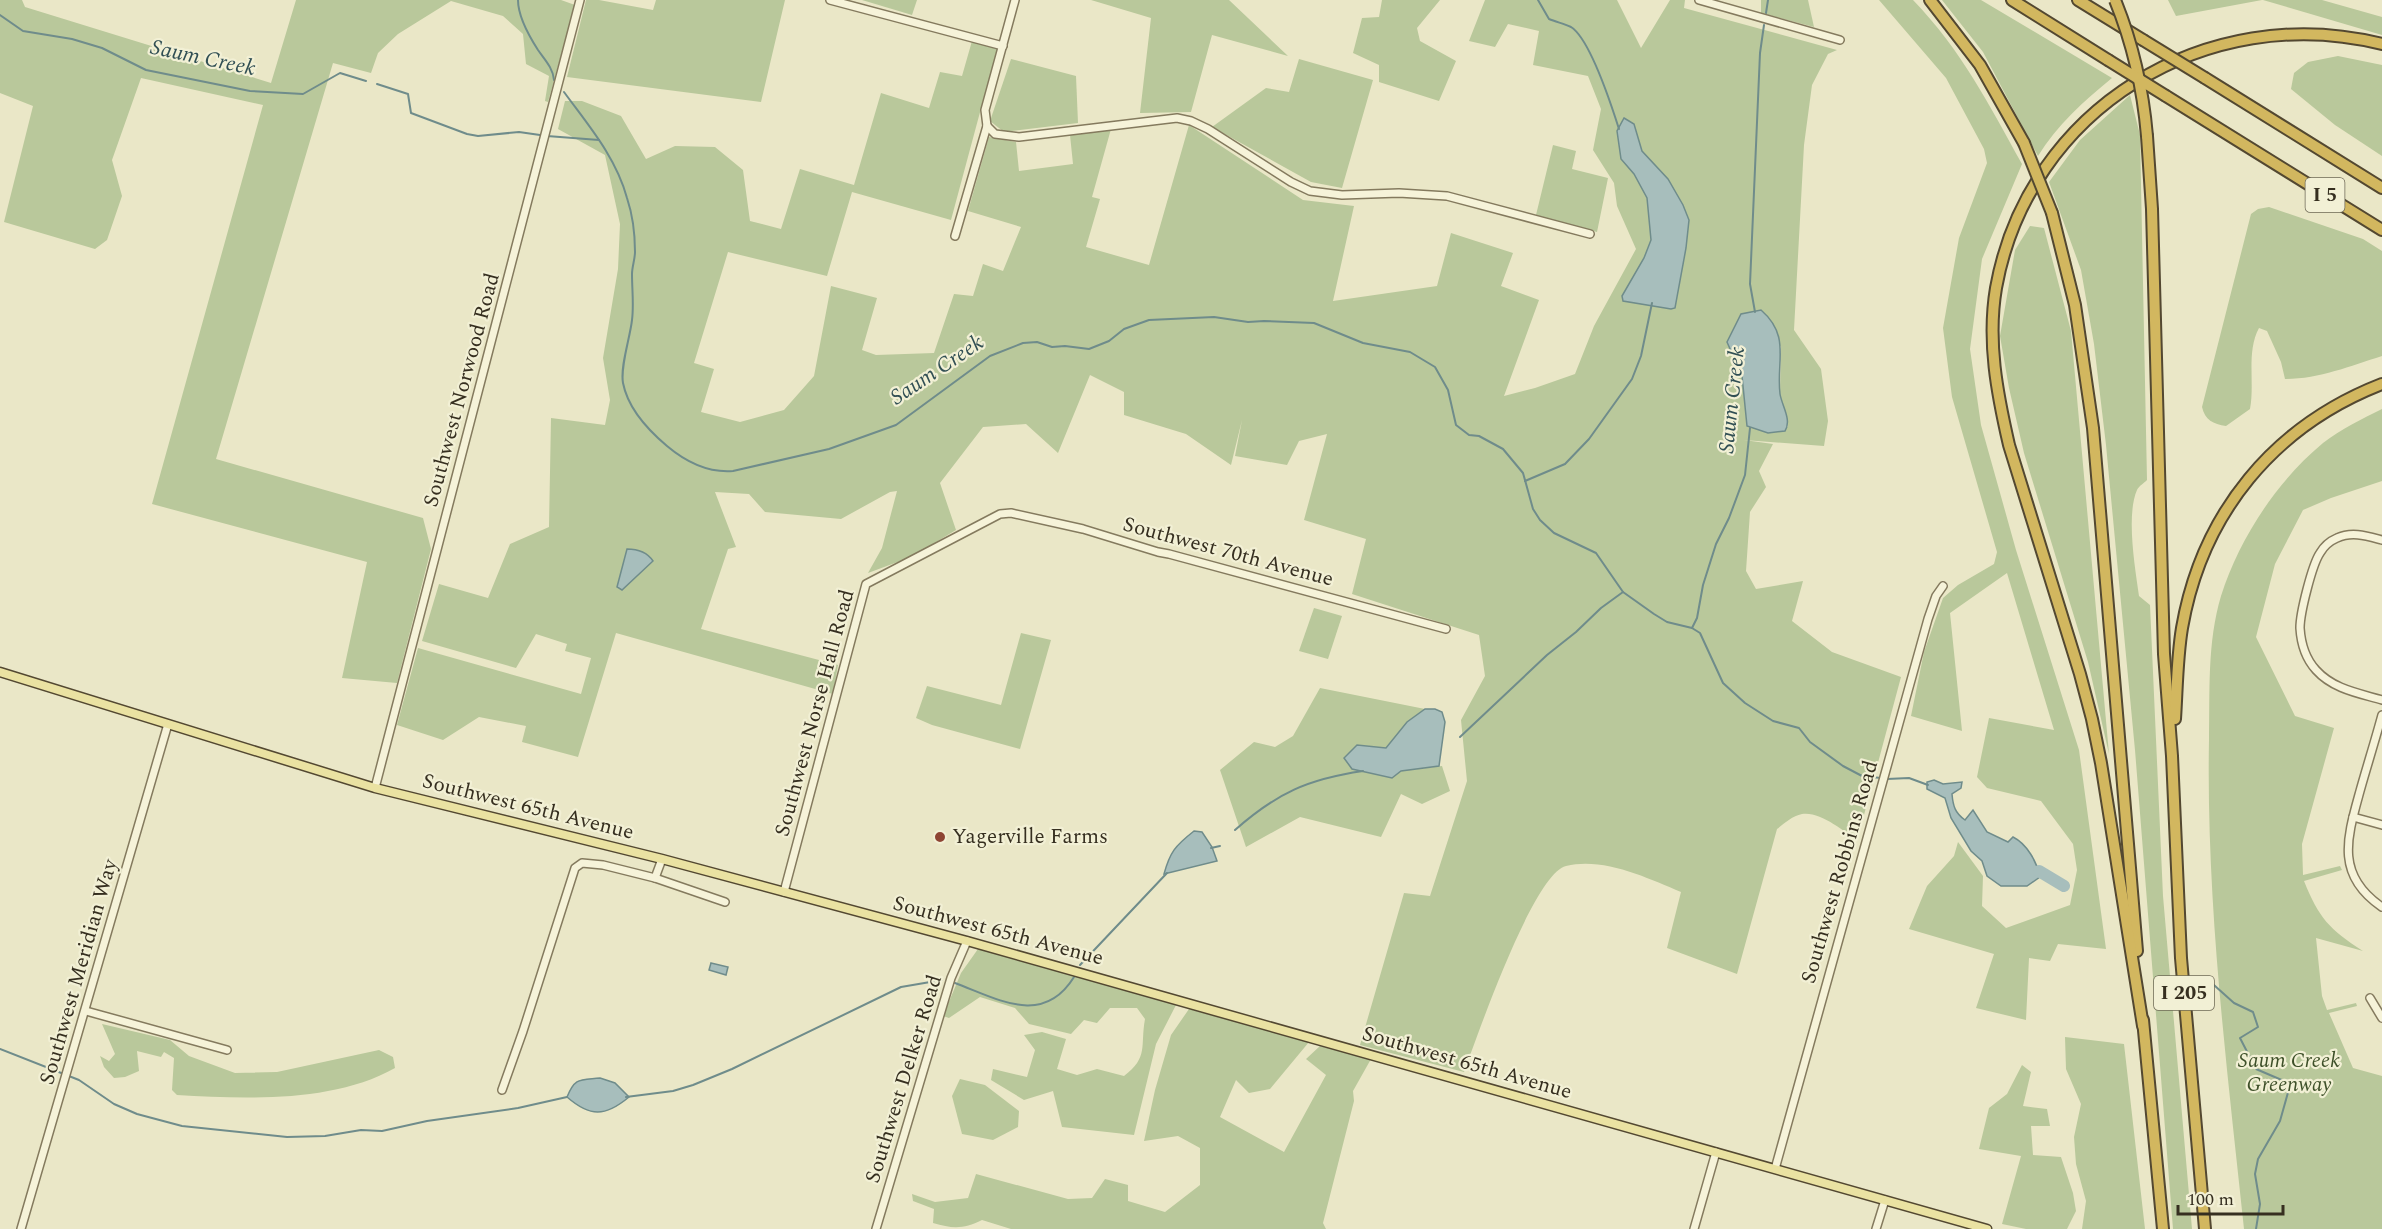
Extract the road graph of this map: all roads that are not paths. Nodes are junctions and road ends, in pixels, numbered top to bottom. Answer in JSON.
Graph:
{"nodes":[{"id":1,"x":580,"y":0,"type":"edge"},
{"id":2,"x":830,"y":0,"type":"edge"},
{"id":3,"x":1015,"y":0,"type":"edge"},
{"id":4,"x":1699,"y":0,"type":"edge"},
{"id":5,"x":1930,"y":0,"type":"edge"},
{"id":6,"x":2012,"y":0,"type":"edge"},
{"id":7,"x":2078,"y":0,"type":"edge"},
{"id":8,"x":2115,"y":0,"type":"edge"},
{"id":9,"x":1840,"y":40,"type":"dead end"},
{"id":10,"x":2382,"y":44,"type":"edge"},
{"id":11,"x":1003,"y":46,"type":"junction"},
{"id":12,"x":987,"y":126,"type":"junction"},
{"id":13,"x":2382,"y":188,"type":"edge"},
{"id":14,"x":2382,"y":230,"type":"edge"},
{"id":15,"x":1590,"y":234,"type":"dead end"},
{"id":16,"x":955,"y":236,"type":"dead end"},
{"id":17,"x":2382,"y":384,"type":"edge"},
{"id":18,"x":1000,"y":514,"type":"joint"},
{"id":19,"x":2382,"y":540,"type":"edge"},
{"id":20,"x":1943,"y":586,"type":"dead end"},
{"id":21,"x":1446,"y":628,"type":"dead end"},
{"id":22,"x":0,"y":672,"type":"edge"},
{"id":23,"x":2382,"y":700,"type":"edge"},
{"id":24,"x":2382,"y":716,"type":"edge"},
{"id":25,"x":168,"y":724,"type":"junction"},
{"id":26,"x":2172,"y":756,"type":"junction"},
{"id":27,"x":375,"y":788,"type":"junction"},
{"id":28,"x":2353,"y":817,"type":"junction"},
{"id":29,"x":2382,"y":825,"type":"edge"},
{"id":30,"x":662,"y":859,"type":"junction"},
{"id":31,"x":656,"y":879,"type":"junction"},
{"id":32,"x":784,"y":892,"type":"junction"},
{"id":33,"x":725,"y":902,"type":"dead end"},
{"id":34,"x":2382,"y":907,"type":"edge"},
{"id":35,"x":967,"y":940,"type":"junction"},
{"id":36,"x":2370,"y":998,"type":"dead end"},
{"id":37,"x":86,"y":1011,"type":"junction"},
{"id":38,"x":2382,"y":1018,"type":"edge"},
{"id":39,"x":2143,"y":1026,"type":"junction"},
{"id":40,"x":227,"y":1050,"type":"dead end"},
{"id":41,"x":502,"y":1090,"type":"dead end"},
{"id":42,"x":1716,"y":1152,"type":"junction"},
{"id":43,"x":1775,"y":1169,"type":"junction"},
{"id":44,"x":1885,"y":1200,"type":"junction"},
{"id":45,"x":21,"y":1229,"type":"edge"},
{"id":46,"x":876,"y":1229,"type":"edge"},
{"id":47,"x":1694,"y":1229,"type":"edge"},
{"id":48,"x":1876,"y":1229,"type":"edge"},
{"id":49,"x":1987,"y":1229,"type":"edge"},
{"id":50,"x":2163,"y":1229,"type":"edge"},
{"id":51,"x":2205,"y":1229,"type":"edge"}],
"edges":[{"from":1,"to":27,"type":"street","name":"Southwest Norwood Road"},
{"from":2,"to":11,"type":"street"},
{"from":3,"to":11,"type":"street"},
{"from":4,"to":9,"type":"street"},
{"from":5,"to":39,"type":"highway","bridge":true},
{"from":6,"to":14,"type":"highway","number":"I 5","bridge":true},
{"from":7,"to":13,"type":"highway","number":"I 5","bridge":true},
{"from":8,"to":26,"type":"highway","bridge":true},
{"from":10,"to":39,"type":"highway"},
{"from":11,"to":12,"type":"street"},
{"from":12,"to":15,"type":"street"},
{"from":12,"to":16,"type":"street"},
{"from":17,"to":26,"type":"highway"},
{"from":18,"to":21,"type":"street","name":"Southwest 70th Avenue"},
{"from":18,"to":32,"type":"street","name":"Southwest Norse Hall Road"},
{"from":19,"to":23,"type":"street"},
{"from":20,"to":43,"type":"street","name":"Southwest Robbins Road"},
{"from":22,"to":25,"type":"main road","name":"Southwest 65th Avenue"},
{"from":24,"to":28,"type":"street"},
{"from":25,"to":27,"type":"main road","name":"Southwest 65th Avenue"},
{"from":25,"to":37,"type":"street","name":"Southwest Meridian Way"},
{"from":26,"to":51,"type":"highway","number":"I 205"},
{"from":27,"to":30,"type":"main road","name":"Southwest 65th Avenue"},
{"from":28,"to":29,"type":"street"},
{"from":28,"to":34,"type":"street"},
{"from":30,"to":31,"type":"street"},
{"from":30,"to":32,"type":"main road","name":"Southwest 65th Avenue"},
{"from":31,"to":33,"type":"street"},
{"from":31,"to":41,"type":"street"},
{"from":32,"to":35,"type":"main road","name":"Southwest 65th Avenue"},
{"from":35,"to":42,"type":"main road","name":"Southwest 65th Avenue"},
{"from":35,"to":46,"type":"street","name":"Southwest Delker Road"},
{"from":36,"to":38,"type":"street"},
{"from":37,"to":40,"type":"street"},
{"from":37,"to":45,"type":"street","name":"Southwest Meridian Way"},
{"from":39,"to":50,"type":"highway","number":"I 205"},
{"from":42,"to":43,"type":"main road","name":"Southwest 65th Avenue"},
{"from":42,"to":47,"type":"street"},
{"from":43,"to":44,"type":"main road","name":"Southwest 65th Avenue"},
{"from":44,"to":48,"type":"street"},
{"from":44,"to":49,"type":"main road","name":"Southwest 65th Avenue"}]}
